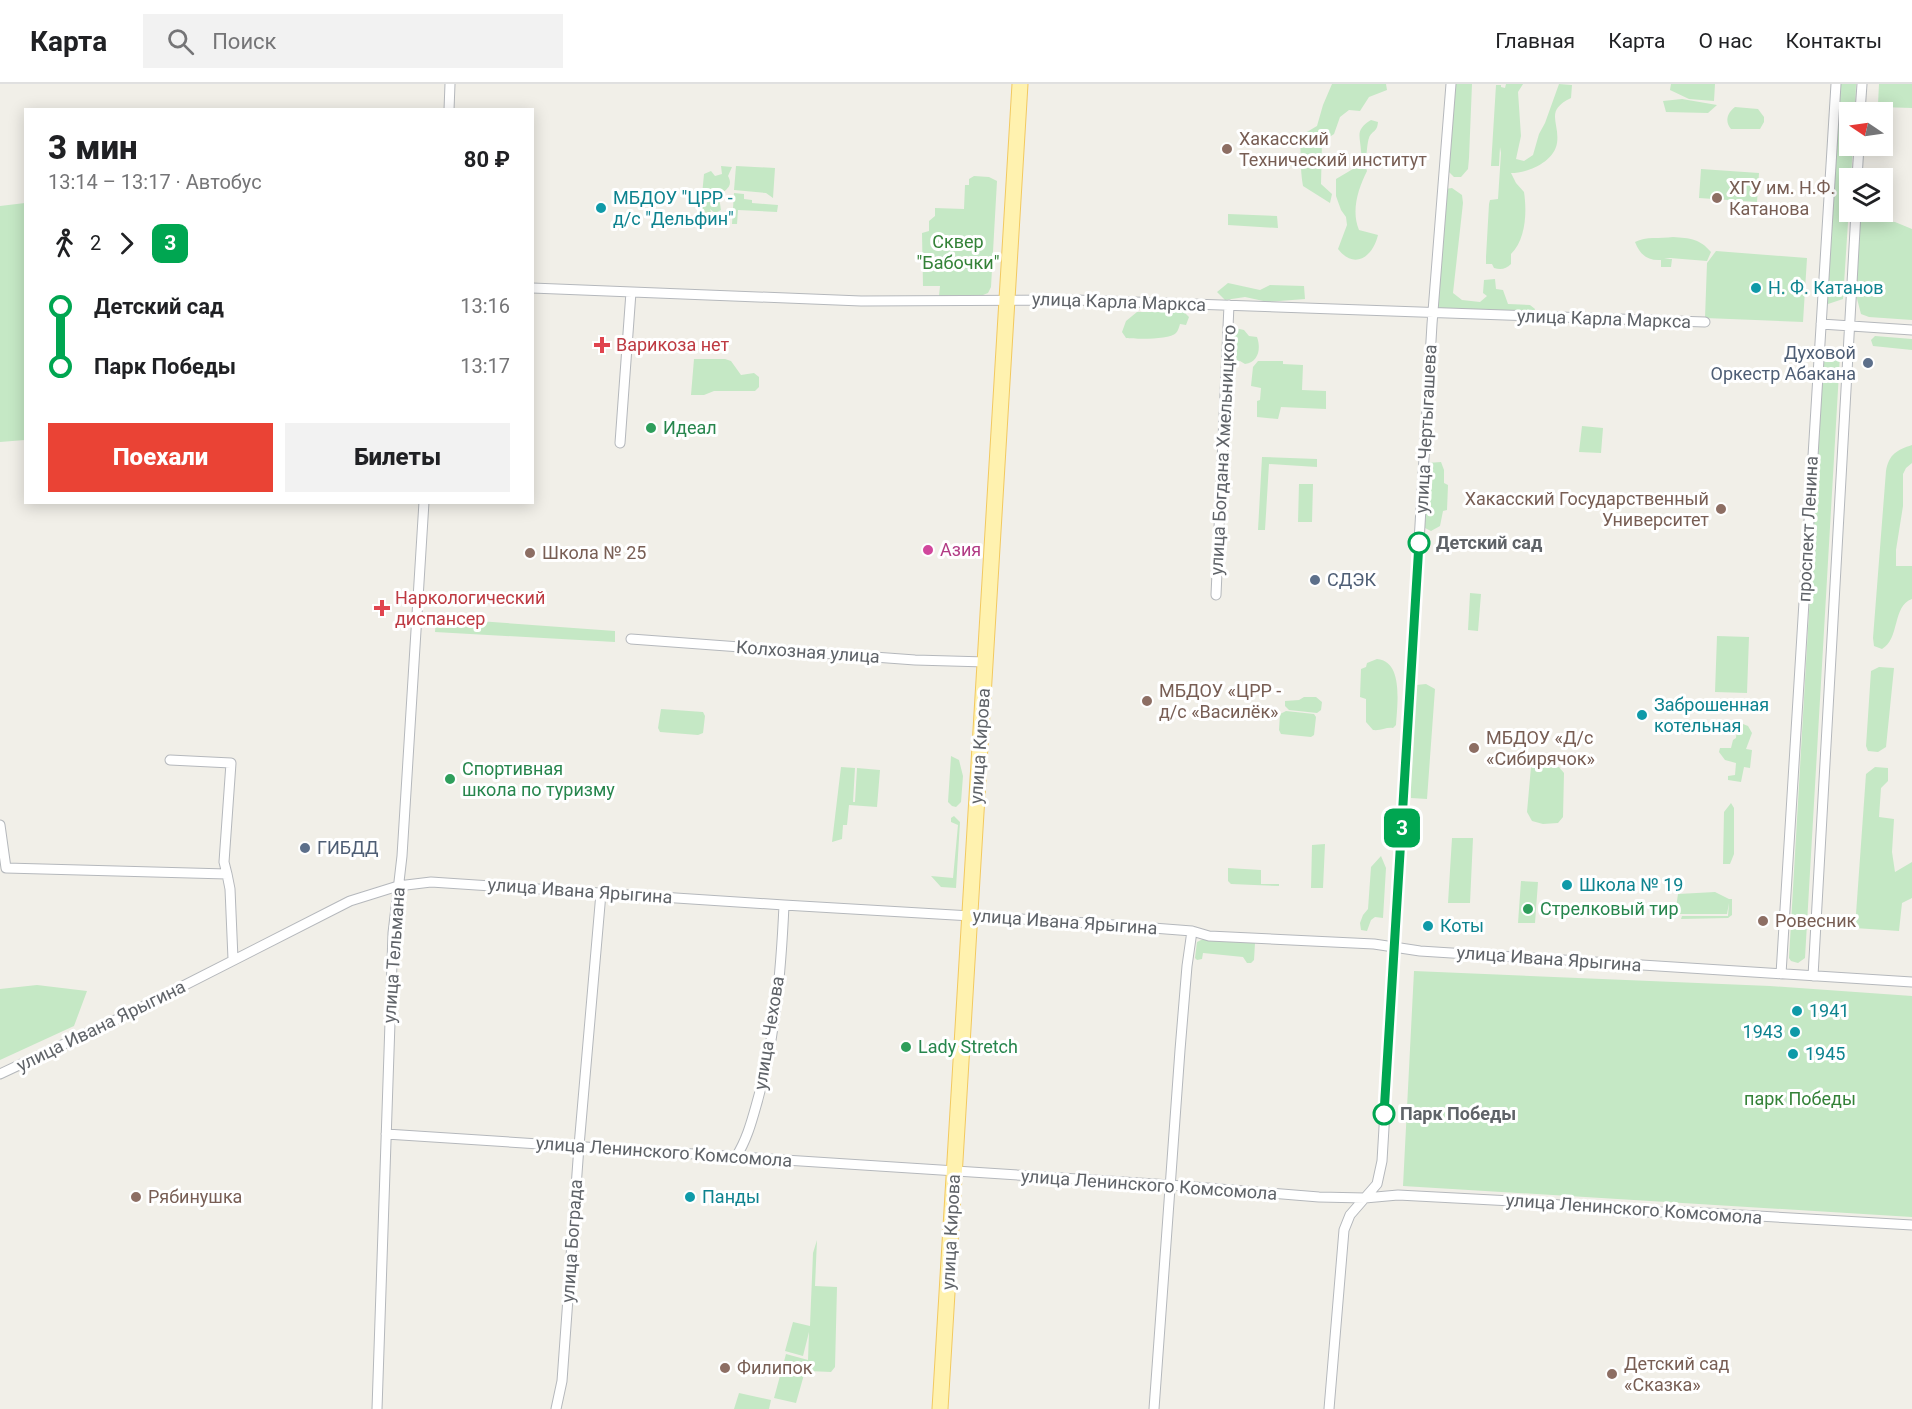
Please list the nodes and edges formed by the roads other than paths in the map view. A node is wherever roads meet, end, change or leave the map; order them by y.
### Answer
1 (450, 84) edge
2 (1020, 84) edge
3 (1451, 84) edge
4 (1836, 84) edge
5 (1862, 84) edge
6 (1861, 102) edge
7 (449, 108) edge
8 (1855, 222) edge
9 (534, 288) edge
10 (631, 292) junction
11 (1008, 300) junction
12 (1230, 305) junction
13 (1433, 314) junction
14 (1705, 322) dead end
15 (1821, 324) junction
16 (1850, 326) junction
17 (1912, 330) edge
18 (620, 443) dead end
19 (424, 504) edge
20 (1216, 595) dead end
21 (631, 639) dead end
22 (986, 662) junction
23 (170, 760) dead end
24 (0, 825) edge
25 (227, 874) junction
26 (398, 886) junction
27 (602, 893) junction
28 (784, 905) junction
29 (970, 916) junction
30 (1192, 930) junction
31 (1396, 947) junction
32 (233, 959) junction
33 (1781, 974) junction
34 (1813, 976) junction
35 (1912, 982) edge
36 (0, 1074) edge
37 (386, 1134) junction
38 (579, 1146) junction
39 (736, 1157) junction
40 (955, 1172) junction
41 (1170, 1185) junction
42 (1365, 1198) junction
43 (1912, 1225) edge
44 (377, 1409) edge
45 (556, 1409) edge
46 (940, 1409) edge
47 (1154, 1409) edge
48 (1329, 1409) edge

1 - 7 street
2 - 11 main road, улица Кирова
3 - 13 street, улица Чертыгашева
4 - 15 street, проспект Ленина
5 - 6 street
8 - 16 street, проспект Ленина
9 - 10 street, улица Карла Маркса
10 - 11 street, улица Карла Маркса
10 - 18 street
11 - 12 street, улица Карла Маркса
11 - 22 main road, улица Кирова
12 - 13 street, улица Карла Маркса
12 - 20 street, улица Богдана Хмельницкого
13 - 14 street, улица Карла Маркса
13 - 31 street, улица Чертыгашева
15 - 16 street
15 - 33 street, проспект Ленина
16 - 17 street
16 - 34 street, проспект Ленина
19 - 26 street, улица Тельмана
21 - 22 street, Колхозная улица
22 - 29 main road, улица Кирова
23 - 25 street
24 - 25 street
25 - 32 street
26 - 27 street, улица Ивана Ярыгина
26 - 32 street, улица Ивана Ярыгина
26 - 37 street, улица Тельмана
27 - 28 street, улица Ивана Ярыгина
27 - 38 street, улица Бограда
28 - 29 street, улица Ивана Ярыгина
28 - 39 street, улица Чехова
29 - 30 street, улица Ивана Ярыгина
29 - 40 main road, улица Кирова
30 - 31 street, улица Ивана Ярыгина
30 - 41 street
31 - 33 street, улица Ивана Ярыгина
31 - 42 street, улица Чертыгашева
32 - 36 street, улица Ивана Ярыгина
33 - 34 street, улица Ивана Ярыгина
34 - 35 street, улица Ивана Ярыгина
37 - 38 street, улица Ленинского Комсомола
37 - 44 street, улица Тельмана
38 - 39 street, улица Ленинского Комсомола
38 - 45 street, улица Бограда
39 - 40 street, улица Ленинского Комсомола
40 - 41 street, улица Ленинского Комсомола
40 - 46 main road, улица Кирова
41 - 42 street, улица Ленинского Комсомола
41 - 47 street
42 - 43 street, улица Ленинского Комсомола
42 - 48 street, улица Чертыгашева

